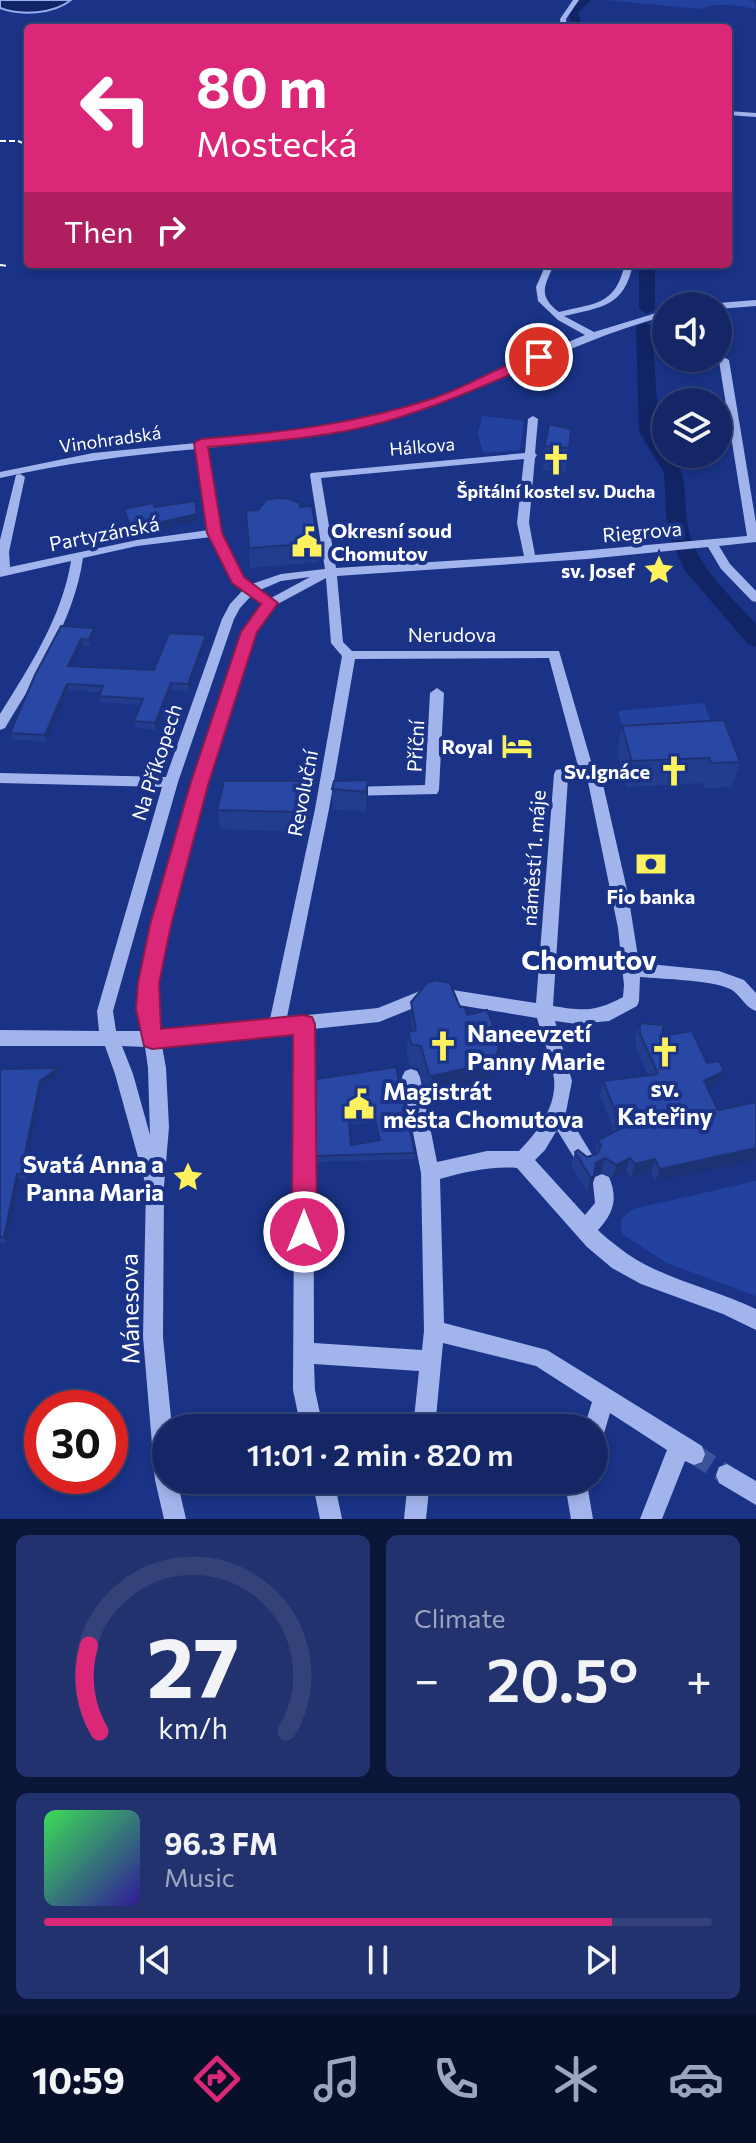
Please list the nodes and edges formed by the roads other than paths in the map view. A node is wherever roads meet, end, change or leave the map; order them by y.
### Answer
1 (576, 0) edge
2 (564, 24) edge
3 (732, 113) edge
4 (756, 115) edge
5 (548, 268) edge
6 (628, 268) edge
7 (756, 303) edge
8 (732, 305) edge
9 (558, 315) junction
10 (652, 318) edge
11 (591, 334) junction
12 (726, 372) edge
13 (533, 419) dead end
14 (201, 443) junction
15 (532, 455) junction
16 (0, 475) edge
17 (20, 477) dead end
18 (215, 533) junction
19 (754, 539) edge
20 (712, 543) junction
21 (78, 556) junction
22 (530, 559) junction
23 (2, 572) edge
24 (331, 572) junction
25 (248, 589) junction
26 (756, 598) edge
27 (270, 603) junction
28 (349, 655) junction
29 (437, 693) dead end
30 (0, 725) edge
31 (586, 770) junction
32 (0, 778) edge
33 (171, 782) junction
34 (325, 793) junction
35 (632, 969) junction
36 (756, 1004) edge
37 (544, 1013) junction
38 (304, 1024) junction
39 (277, 1025) junction
40 (0, 1038) edge
41 (110, 1038) junction
42 (152, 1039) junction
43 (411, 1077) dead end
44 (557, 1113) junction
45 (585, 1158) edge
46 (522, 1160) junction
47 (430, 1173) junction
48 (602, 1183) dead end
49 (155, 1186) junction
50 (585, 1228) junction
51 (756, 1320) edge
52 (434, 1331) junction
53 (304, 1353) junction
54 (431, 1361) junction
55 (604, 1397) junction
56 (160, 1414) edge
57 (309, 1414) edge
58 (425, 1414) edge
59 (599, 1414) edge
60 (727, 1475) tunnel mouth
61 (169, 1494) edge
62 (326, 1494) edge
63 (418, 1494) edge
64 (578, 1494) edge
65 (756, 1494) edge
66 (175, 1519) edge
67 (331, 1519) edge
68 (415, 1519) edge
69 (582, 1519) edge
70 (651, 1519) edge

1 - 2 street
3 - 4 street
5 - 9 street
6 - 9 street
7 - 8 street
9 - 11 street
10 - 11 street, Vinohradská
11 - 14 street, Vinohradská
12 - 19 street
13 - 15 street
14 - 16 street, Vinohradská
14 - 18 street
15 - 22 street
15 - 24 street, Hálkova
17 - 23 street
18 - 21 street, Partyzánská
18 - 25 street
19 - 20 street, Riegrova
20 - 22 street, Riegrova
20 - 26 street
21 - 23 street, Partyzánská
21 - 30 street
22 - 24 street
24 - 25 street
24 - 27 street
24 - 28 street
25 - 27 street
25 - 33 street, Na Příkopech
27 - 42 street
28 - 31 street, Nerudova
28 - 34 street, Revoluční
29 - 34 street, Příční
31 - 35 street
31 - 37 street, náměstí 1. máje
32 - 33 street
33 - 41 street, Na Příkopech
34 - 39 street, Revoluční
35 - 36 street
35 - 37 street
37 - 38 street
37 - 44 street, náměstí 1. máje
38 - 39 street
38 - 53 street
39 - 42 street
40 - 41 street
41 - 42 street
41 - 49 street, Mánesova
42 - 49 street, Mánesova
43 - 47 street
44 - 45 street
44 - 46 street, náměstí 1. máje
46 - 47 street
46 - 50 street
47 - 52 street
48 - 50 street
49 - 56 street, Mánesova
50 - 51 street
52 - 54 street
52 - 55 street
53 - 54 street
53 - 57 street
54 - 58 street
55 - 59 street
55 - 70 street
60 - 65 street
61 - 66 street, Mánesova
62 - 67 street
63 - 68 street
64 - 69 street

